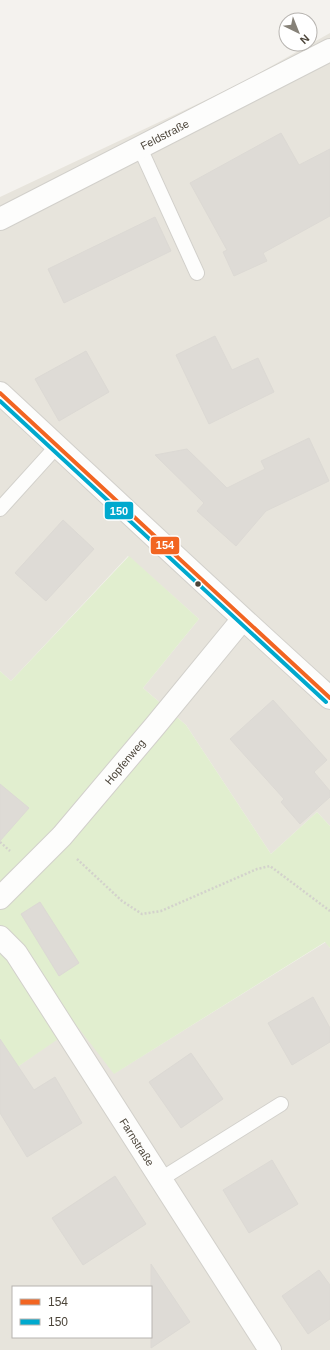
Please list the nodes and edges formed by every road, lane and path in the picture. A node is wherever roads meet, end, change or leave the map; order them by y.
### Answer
1 (330, 50) edge
2 (140, 148) junction
3 (0, 219) edge
4 (197, 273) dead end
5 (0, 394) edge
6 (57, 446) junction
7 (0, 509) edge
8 (242, 620) junction
9 (330, 698) edge
10 (57, 841) junction
11 (0, 898) edge
12 (330, 911) edge
13 (0, 937) edge
14 (281, 1104) dead end
15 (161, 1179) junction
16 (270, 1350) edge

1 - 2 street, Feldstraße
2 - 3 street, Feldstraße
2 - 4 lane
5 - 6 street
6 - 7 lane
6 - 8 street
8 - 9 street
8 - 10 street, Hopfenweg
10 - 11 street, Hopfenweg
10 - 12 path
13 - 15 street, Farnstraße
14 - 15 lane
15 - 16 street, Farnstraße

